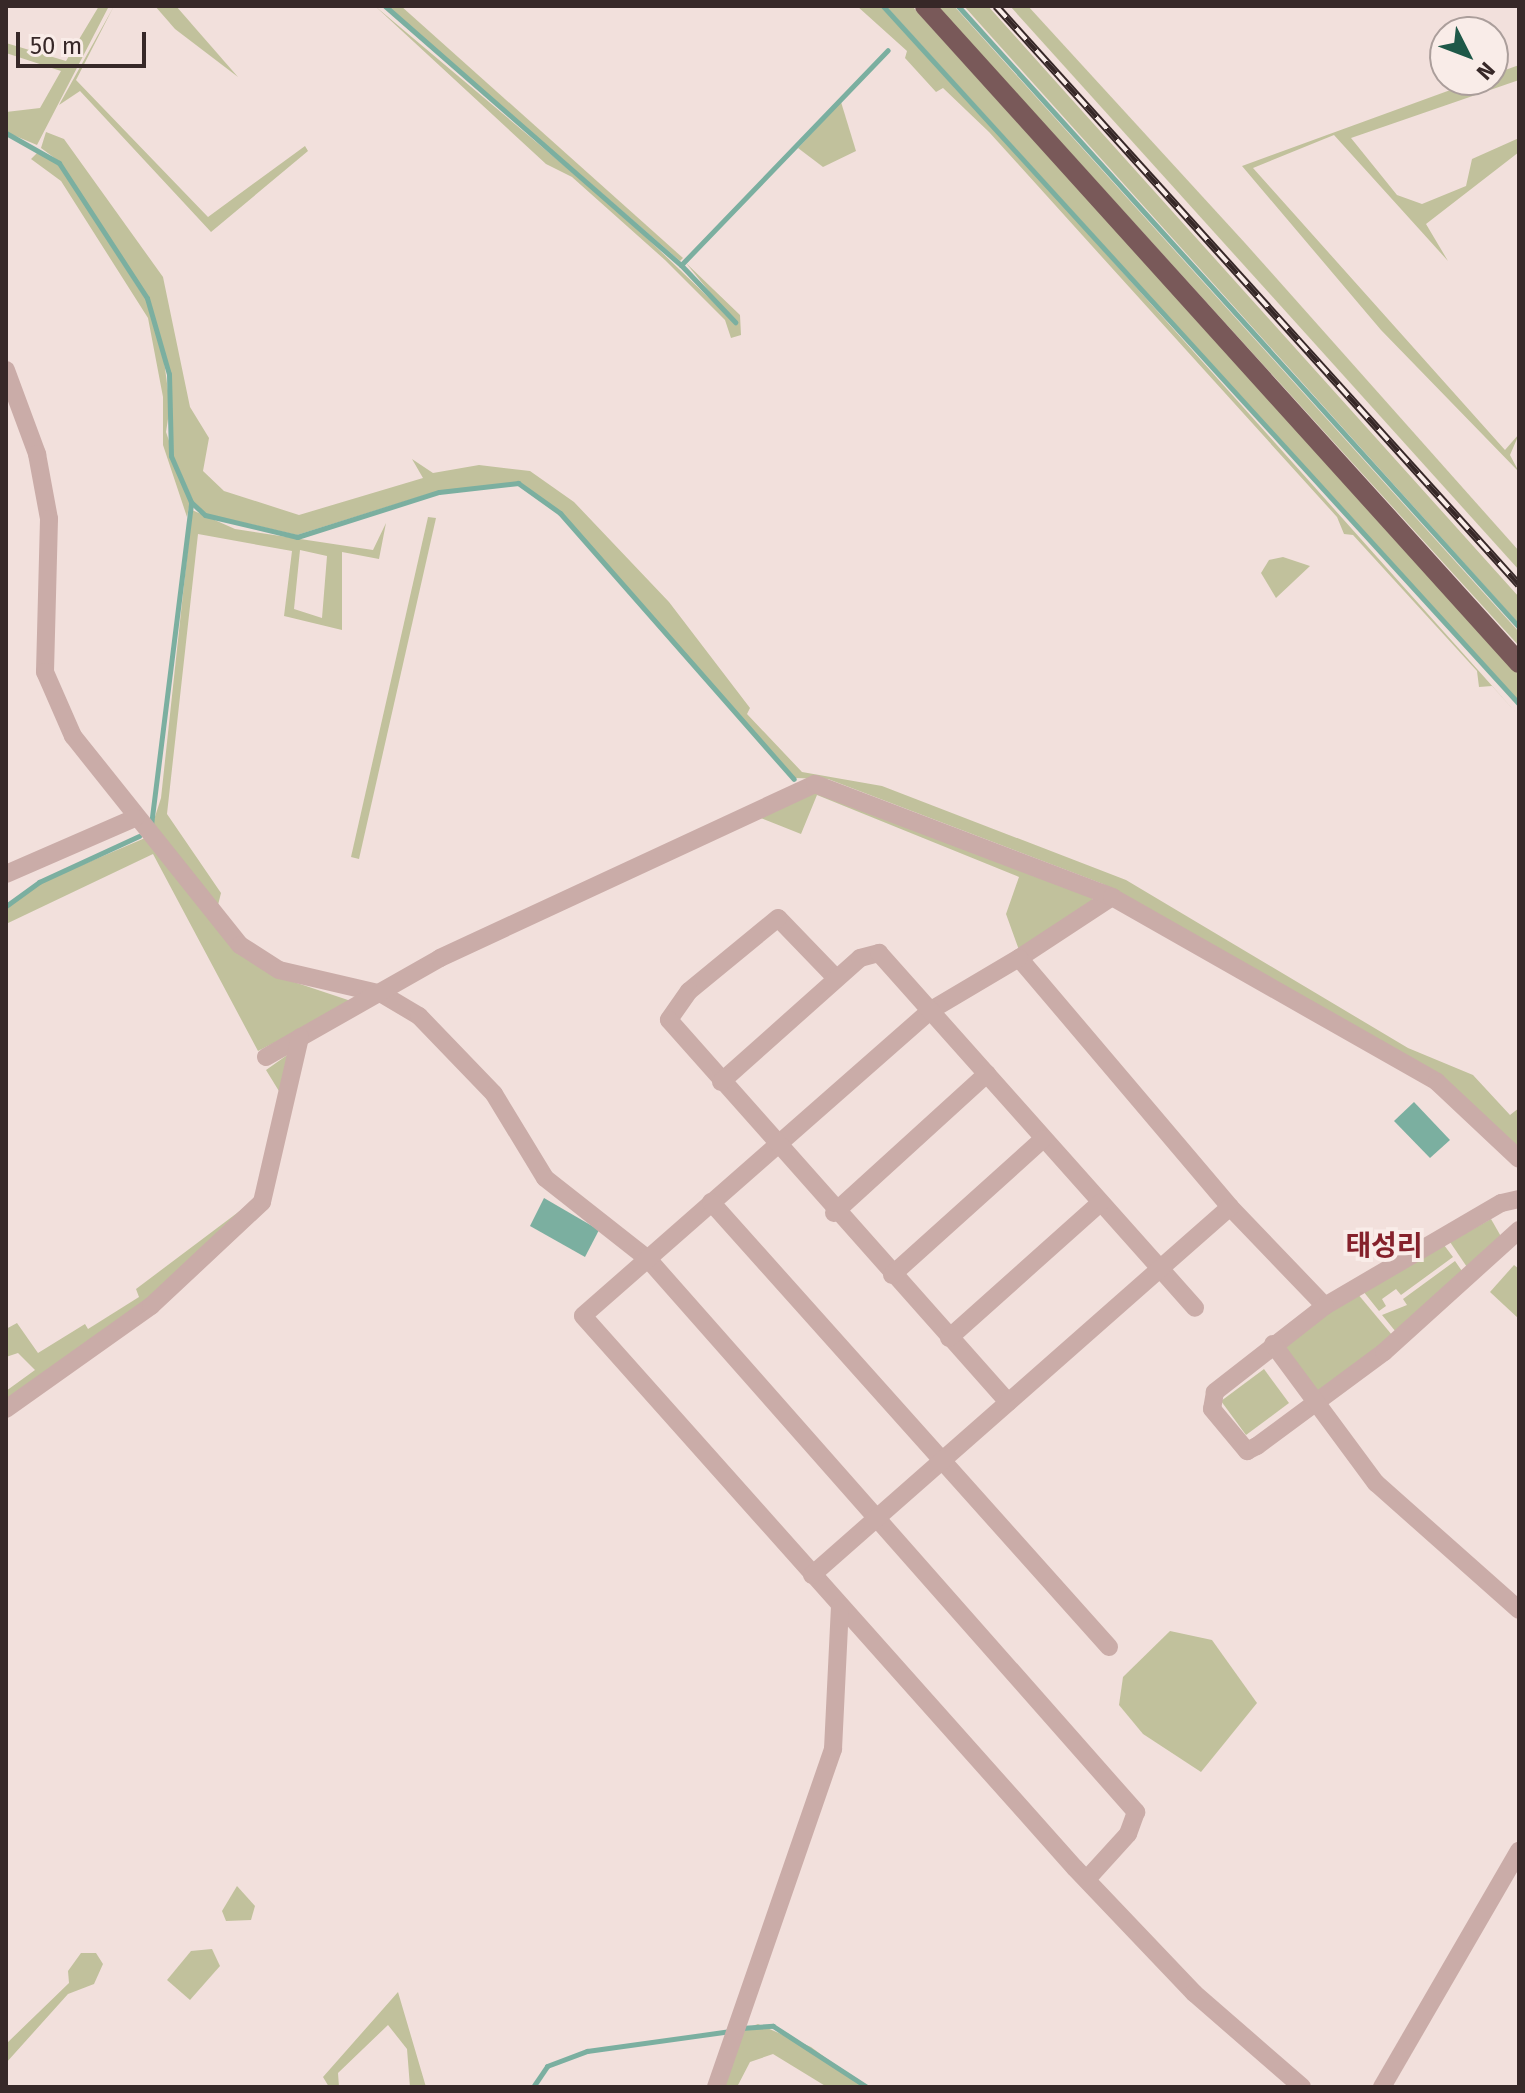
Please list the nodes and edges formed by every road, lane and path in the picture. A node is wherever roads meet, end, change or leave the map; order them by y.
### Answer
1 (925, 6) edge
2 (6, 370) edge
3 (1519, 663) edge
4 (135, 818) junction
5 (6, 874) edge
6 (1112, 897) junction
7 (1019, 958) junction
8 (836, 978) junction
9 (382, 994) junction
10 (931, 1010) junction
11 (300, 1037) junction
12 (266, 1057) dead end
13 (987, 1074) junction
14 (721, 1082) junction
15 (1043, 1139) junction
16 (776, 1145) junction
17 (1519, 1159) edge
18 (1519, 1199) edge
19 (711, 1202) junction
20 (1100, 1203) junction
21 (1230, 1207) junction
22 (834, 1213) junction
23 (1519, 1230) edge
24 (648, 1259) junction
25 (1160, 1269) junction
26 (892, 1275) junction
27 (1325, 1306) junction
28 (1195, 1308) dead end
29 (949, 1338) junction
30 (1273, 1344) junction
31 (1008, 1402) junction
32 (1316, 1404) junction
33 (6, 1409) edge
34 (943, 1460) junction
35 (877, 1518) junction
36 (812, 1575) junction
37 (840, 1607) junction
38 (1519, 1610) edge
39 (1109, 1647) dead end
40 (1519, 1851) edge
41 (1087, 1879) junction
42 (716, 2087) edge
43 (1302, 2087) edge
44 (1382, 2087) edge

1 - 3 main road
2 - 4 street
4 - 5 street
4 - 9 street
6 - 7 street
6 - 9 street
6 - 17 street
7 - 10 street
7 - 21 street
8 - 10 street
8 - 14 street
8 - 14 street
9 - 11 street
9 - 24 street
10 - 13 street
10 - 16 street
11 - 12 street
11 - 33 street
13 - 15 street
13 - 22 street
14 - 16 street
15 - 20 street
15 - 26 street
16 - 19 street
16 - 22 street
18 - 27 street
19 - 24 street
19 - 34 street
20 - 25 street
20 - 29 street
21 - 25 street
21 - 27 street
22 - 26 street
23 - 32 street
24 - 35 street
24 - 36 street
25 - 28 street
25 - 31 street
26 - 29 street
27 - 30 street
29 - 31 street
30 - 32 street
30 - 32 street
31 - 34 street
32 - 38 street
34 - 35 street
34 - 39 street
35 - 36 street
35 - 41 street
36 - 37 street
37 - 41 street
37 - 42 street
40 - 44 street
41 - 43 street

